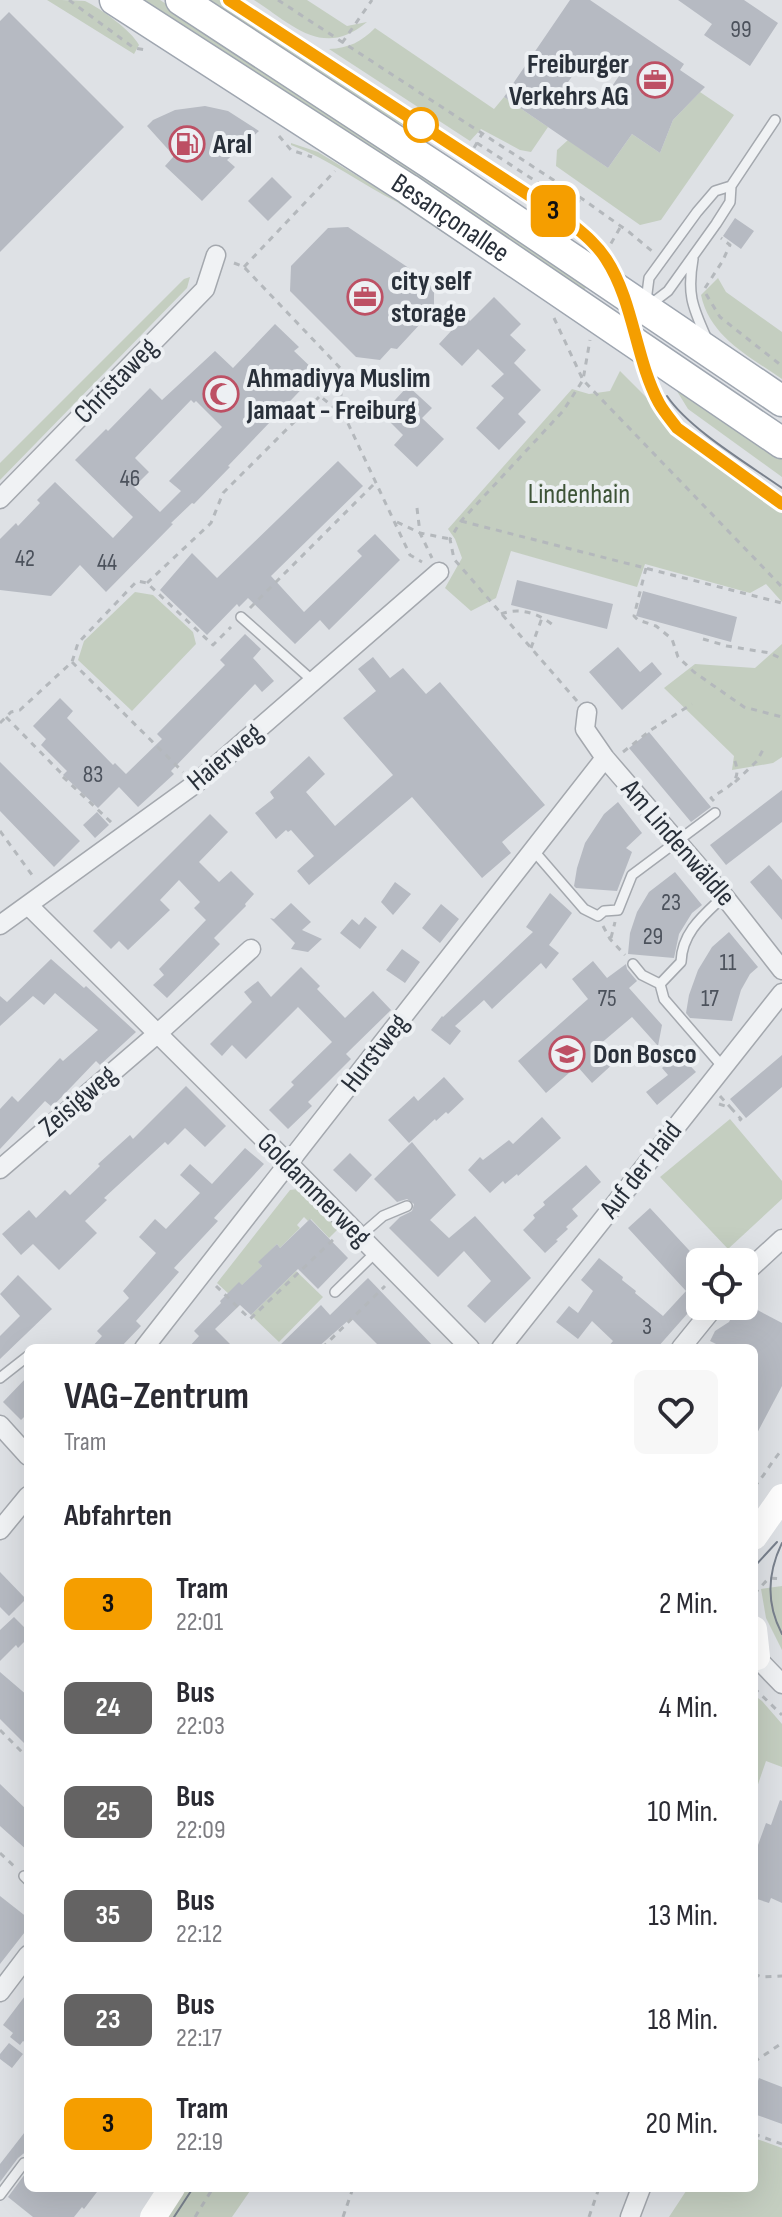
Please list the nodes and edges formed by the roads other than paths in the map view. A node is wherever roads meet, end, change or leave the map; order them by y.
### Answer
1 (115, 0) edge
2 (181, 0) edge
3 (775, 120) dead end
4 (731, 186) junction
5 (216, 255) road end
6 (693, 256) junction
7 (645, 309) junction
8 (629, 338) junction
9 (713, 355) junction
10 (782, 401) edge
11 (782, 443) edge
12 (0, 499) edge
13 (439, 572) road end
14 (241, 617) road end
15 (313, 681) junction
16 (587, 712) road end
17 (607, 761) junction
18 (715, 813) road end
19 (677, 842) junction
20 (533, 850) junction
21 (724, 896) junction
22 (28, 905) junction
23 (0, 925) edge
24 (251, 949) dead end
25 (633, 964) road end
26 (782, 970) edge
27 (660, 984) junction
28 (782, 993) edge
29 (157, 1034) junction
30 (722, 1066) junction
31 (289, 1164) junction
32 (0, 1169) edge
33 (407, 1206) dead end
34 (354, 1230) junction
35 (782, 1239) edge
36 (376, 1252) junction
37 (758, 1261) edge
38 (335, 1292) dead end
39 (704, 1320) edge
40 (147, 1344) edge
41 (466, 1344) edge
42 (504, 1344) edge
43 (684, 1344) edge
44 (24, 1359) edge
45 (0, 1378) edge
46 (0, 1425) edge
47 (24, 1452) edge
48 (782, 1483) edge
49 (782, 1497) edge
50 (24, 1501) edge
51 (758, 1503) edge
52 (0, 1530) edge
53 (758, 1531) edge
54 (758, 1659) edge
55 (782, 1684) edge
56 (24, 1960) edge
57 (1, 1987) edge
58 (24, 2163) dead end
59 (169, 2192) edge
60 (639, 2192) edge
61 (0, 2195) edge
62 (153, 2217) edge
63 (630, 2217) edge

1 - 8 main road, Besançonallee
2 - 7 main road, Besançonallee
3 - 4 lane
4 - 6 lane
4 - 7 lane
5 - 12 street, Christaweg
6 - 7 lane
6 - 9 lane
7 - 8 lane
7 - 9 main road, Besançonallee
8 - 11 main road, Besançonallee
9 - 10 main road, Besançonallee
13 - 15 street, Haierweg
14 - 15 lane
15 - 22 street, Haierweg
16 - 17 street, Am Lindenwäldle
17 - 19 street, Am Lindenwäldle
17 - 20 street, Hurstweg
18 - 19 lane
19 - 20 lane
19 - 21 street, Am Lindenwäldle
20 - 31 street, Hurstweg
21 - 26 street, Am Lindenwäldle
21 - 27 lane
22 - 23 street, Haierweg
22 - 29 street, Goldammerweg
24 - 29 street
25 - 27 lane
27 - 30 lane
28 - 30 street, Auf der Haid
29 - 31 street, Goldammerweg
29 - 32 street, Zeisigweg
30 - 42 street, Auf der Haid
31 - 34 street, Goldammerweg
31 - 40 street, Hurstweg
33 - 34 lane
34 - 36 street, Goldammerweg
35 - 37 street
36 - 38 lane
36 - 41 street, Goldammerweg
39 - 43 street
44 - 45 lane
46 - 47 street
48 - 51 street
49 - 53 street
50 - 52 street
54 - 55 street
56 - 57 street
58 - 61 lane
59 - 62 street
60 - 63 street

